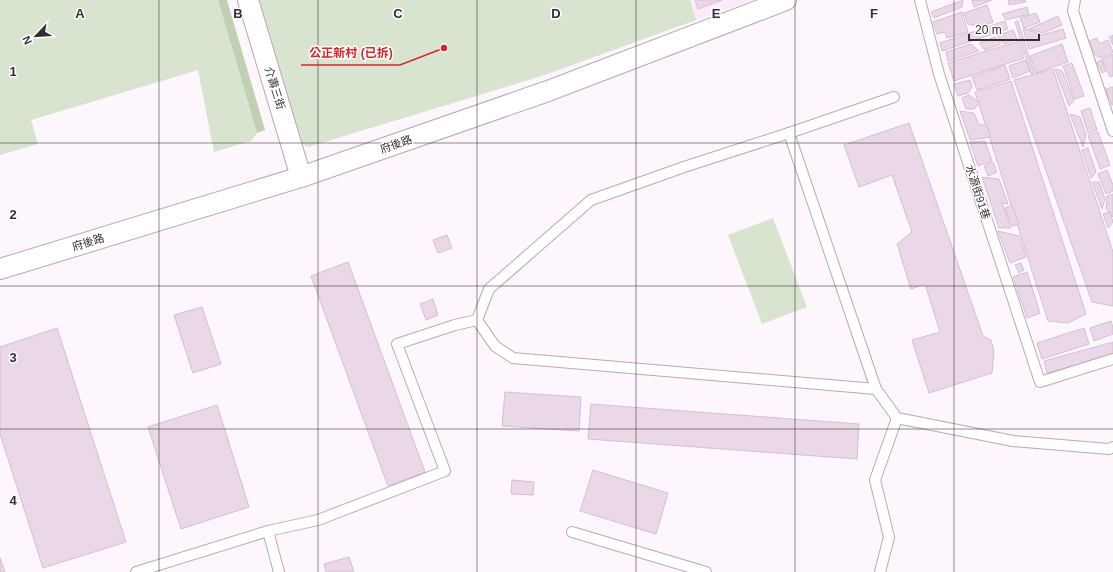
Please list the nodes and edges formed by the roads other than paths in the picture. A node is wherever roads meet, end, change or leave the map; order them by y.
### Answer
1 (248, 0) edge
2 (786, 0) edge
3 (920, 0) edge
4 (1075, 0) edge
5 (894, 97) dead end
6 (1113, 132) edge
7 (789, 133) junction
8 (301, 177) junction
9 (0, 269) edge
10 (477, 320) junction
11 (1113, 359) edge
12 (876, 389) junction
13 (897, 418) junction
14 (1112, 451) edge
15 (268, 531) junction
16 (572, 532) dead end
17 (136, 572) edge
18 (279, 572) edge
19 (706, 572) edge
20 (880, 572) edge

1 - 8 street, 介壽三街
2 - 8 street, 府後路
3 - 11 lane, 水源街91巷
4 - 6 lane
5 - 7 lane
7 - 10 lane
7 - 12 lane
8 - 9 street, 府後路
10 - 12 lane
10 - 15 lane
12 - 13 lane
13 - 14 lane
13 - 20 lane
15 - 17 lane
15 - 18 lane
16 - 19 lane

